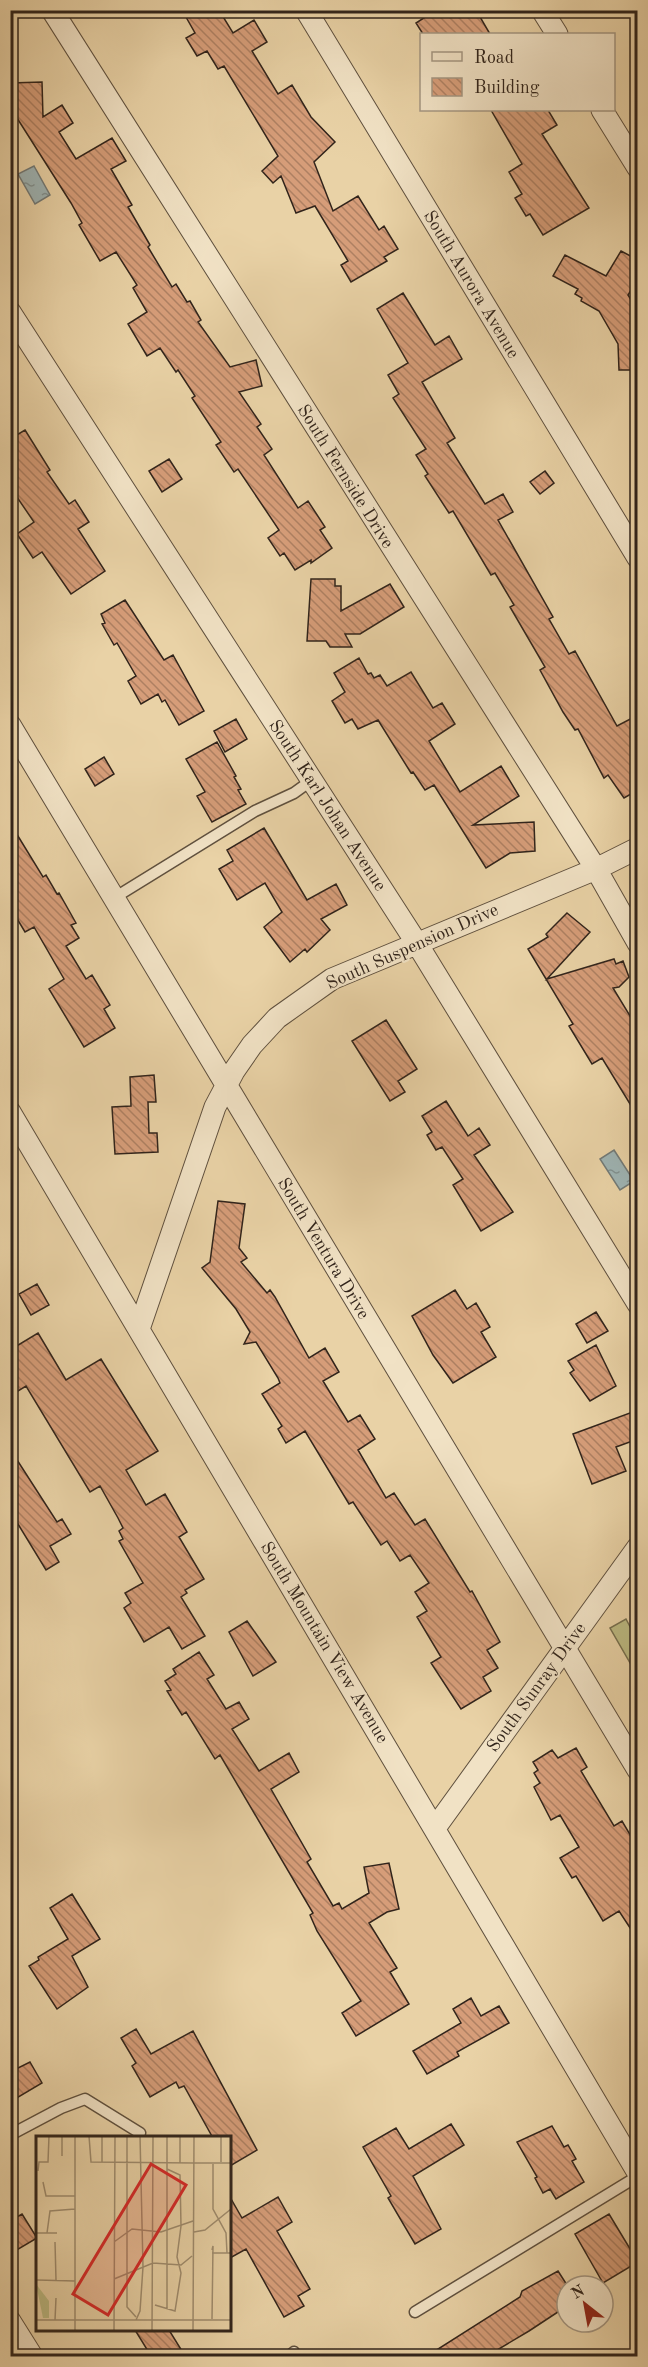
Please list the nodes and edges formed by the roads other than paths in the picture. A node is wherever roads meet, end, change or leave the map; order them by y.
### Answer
1 (52, 10) edge
2 (306, 10) edge
3 (543, 10) edge
4 (556, 33) edge
5 (603, 111) edge
6 (638, 168) edge
7 (10, 312) edge
8 (638, 558) edge
9 (10, 725) edge
10 (312, 780) junction
11 (638, 848) edge
12 (596, 869) junction
13 (114, 898) junction
14 (416, 942) junction
15 (638, 943) edge
16 (226, 1084) junction
17 (10, 1112) edge
18 (638, 1304) edge
19 (139, 1329) junction
20 (638, 1547) edge
21 (564, 1648) junction
22 (638, 1770) edge
23 (435, 1828) junction
24 (140, 2133) dead end
25 (10, 2135) edge
26 (638, 2174) edge
27 (415, 2312) dead end
28 (10, 2321) edge
29 (32, 2356) edge

1 - 12 street, South Fernside Drive
2 - 8 street, South Aurora Avenue
3 - 4 street
5 - 6 street
7 - 10 street, South Karl Johan Avenue
9 - 13 street, South Ventura Drive
10 - 13 lane
10 - 14 street, South Karl Johan Avenue
11 - 12 street, South Suspension Drive
12 - 14 street, South Suspension Drive
12 - 15 street, South Fernside Drive
13 - 16 street, South Ventura Drive
14 - 16 street, South Suspension Drive
14 - 18 street, South Karl Johan Avenue
16 - 19 street, South Suspension Drive
16 - 21 street, South Ventura Drive
17 - 19 street, South Mountain View Avenue
19 - 23 street, South Mountain View Avenue
20 - 21 street, South Sunray Drive
21 - 22 street, South Ventura Drive
21 - 23 street, South Sunray Drive
23 - 26 street, South Mountain View Avenue
24 - 25 lane
26 - 27 lane
28 - 29 street

